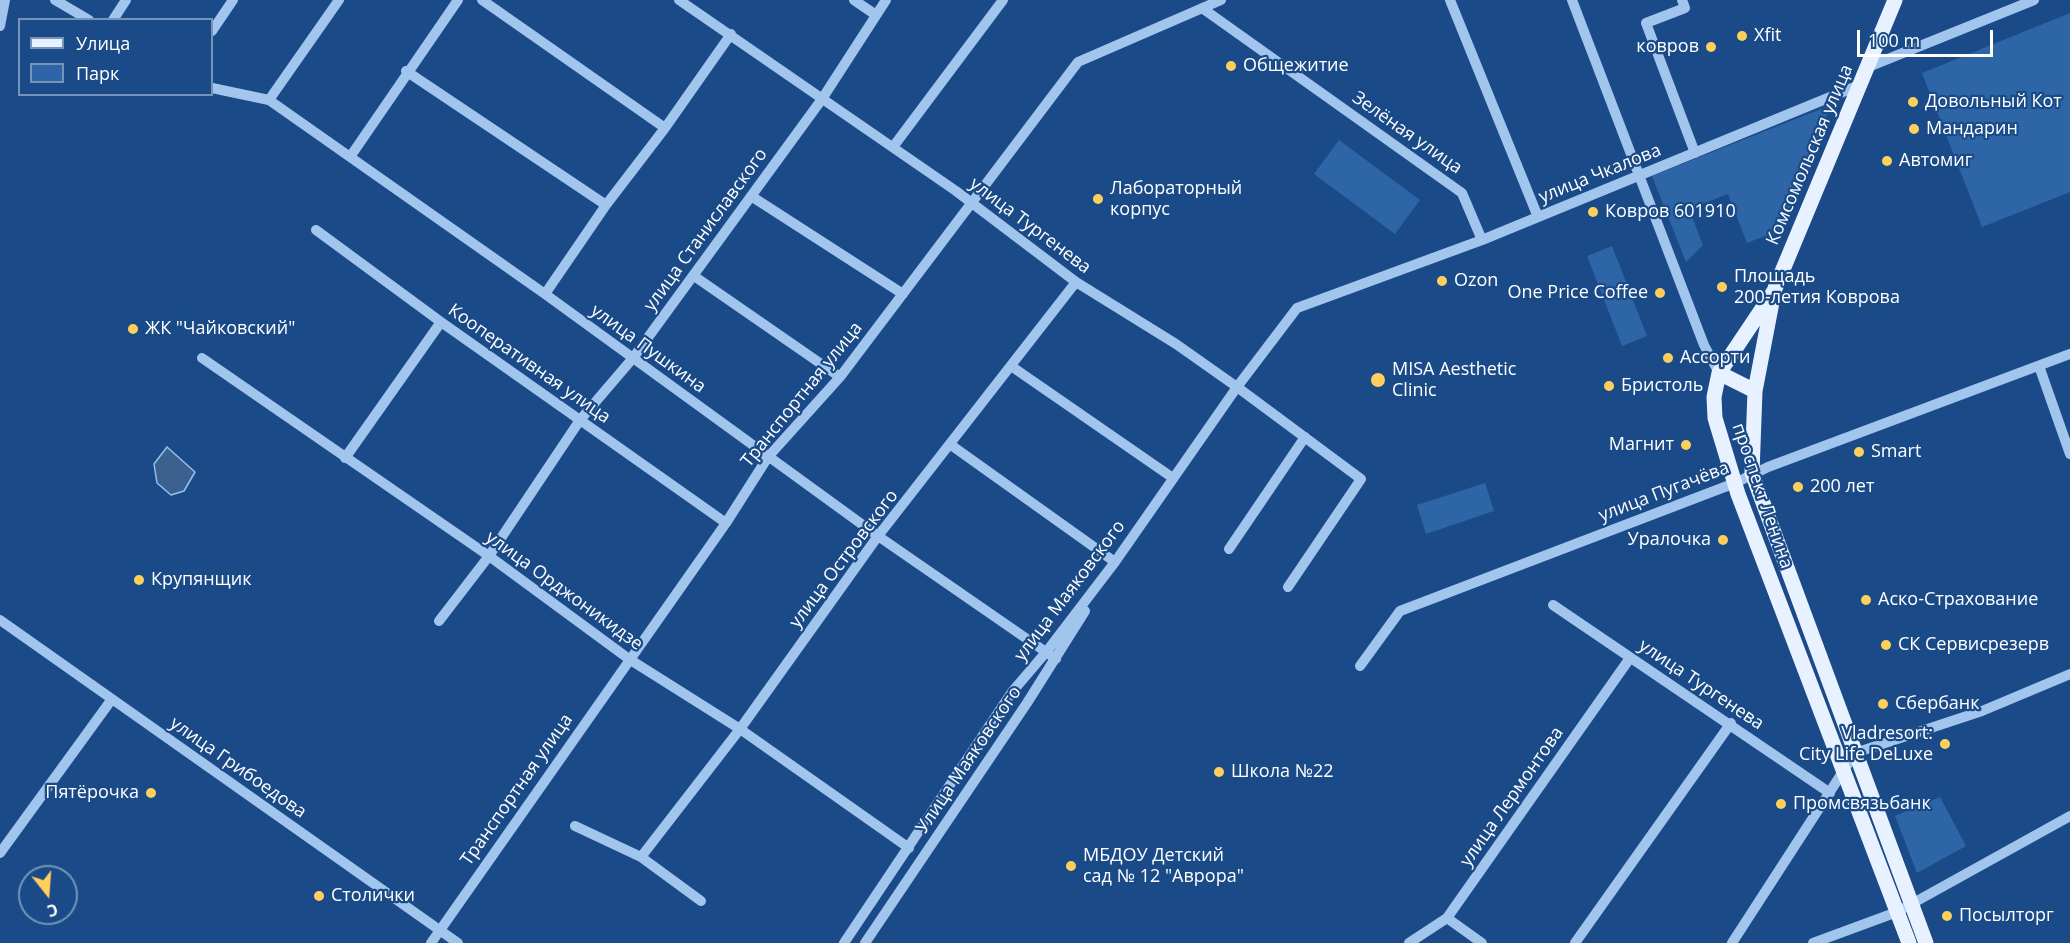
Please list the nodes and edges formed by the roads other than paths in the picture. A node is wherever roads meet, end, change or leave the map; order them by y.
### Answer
1 (55, 0) edge
2 (126, 0) edge
3 (233, 0) edge
4 (339, 0) edge
5 (458, 0) edge
6 (482, 0) edge
7 (680, 0) edge
8 (854, 0) edge
9 (886, 0) edge
10 (1003, 0) edge
11 (1187, 0) edge
12 (1221, 0) edge
13 (1450, 0) edge
14 (1572, 0) edge
15 (1682, 0) edge
16 (1894, 0) edge
17 (2034, 0) edge
18 (7, 1) edge
19 (1197, 10) junction
20 (876, 15) junction
21 (86, 18) edge
22 (114, 18) edge
23 (0, 26) edge
24 (213, 30) edge
25 (732, 34) junction
26 (1868, 67) junction
27 (406, 72) junction
28 (1862, 84) junction
29 (213, 88) edge
30 (822, 99) junction
31 (269, 100) junction
32 (665, 128) junction
33 (893, 147) junction
34 (1695, 153) junction
35 (350, 157) junction
36 (1640, 176) junction
37 (751, 196) junction
38 (972, 203) junction
39 (606, 205) junction
40 (1538, 218) junction
41 (316, 230) dead end
42 (1482, 240) junction
43 (694, 276) junction
44 (1076, 282) junction
45 (1349, 290) joint
46 (1774, 291) junction
47 (545, 294) junction
48 (903, 294) junction
49 (441, 322) junction
50 (2070, 354) edge
51 (202, 358) dead end
52 (633, 358) junction
53 (1011, 366) junction
54 (2039, 366) junction
55 (1719, 373) junction
56 (840, 377) junction
57 (1237, 387) junction
58 (1755, 391) junction
59 (580, 420) junction
60 (1305, 437) junction
61 (951, 445) junction
62 (2070, 454) edge
63 (768, 457) junction
64 (345, 458) junction
65 (1752, 473) junction
66 (1173, 478) junction
67 (1735, 483) junction
68 (726, 523) junction
69 (878, 536) junction
70 (1229, 549) dead end
71 (489, 556) junction
72 (1115, 562) junction
73 (1288, 587) dead end
74 (1553, 605) dead end
75 (0, 620) edge
76 (439, 621) dead end
77 (1047, 651) junction
78 (1630, 658) junction
79 (628, 659) junction
80 (1056, 659) junction
81 (1360, 666) dead end
82 (2070, 674) edge
83 (112, 699) junction
84 (1731, 723) junction
85 (740, 729) junction
86 (1856, 753) junction
87 (1843, 770) junction
88 (1830, 793) junction
89 (2070, 816) edge
90 (575, 826) dead end
91 (909, 848) junction
92 (0, 853) edge
93 (641, 857) junction
94 (700, 901) dead end
95 (1912, 903) junction
96 (1898, 912) junction
97 (1447, 918) junction
98 (440, 930) junction
99 (431, 943) edge
100 (458, 943) edge
101 (844, 943) edge
102 (866, 943) edge
103 (1409, 943) edge
104 (1482, 943) edge
105 (1575, 943) edge
106 (1732, 943) edge
107 (1813, 943) edge
108 (1909, 943) edge
109 (1926, 943) edge

1 - 21 street
2 - 22 street
3 - 24 street
4 - 31 street
5 - 27 street
6 - 32 street
7 - 25 street, улица Тургенева
8 - 20 street
9 - 20 street, улица Станиславского
10 - 33 street
11 - 19 street
12 - 19 street, Транспортная улица
13 - 40 street
14 - 36 street
15 - 34 street
16 - 26 main road, Комсомольская улица
17 - 26 street
18 - 23 street
19 - 38 street, Транспортная улица
19 - 42 street, Зелёная улица
20 - 30 street, улица Станиславского
25 - 30 street, улица Тургенева
25 - 32 street
26 - 28 main road, Комсомольская улица
27 - 35 street
27 - 39 street
28 - 34 street, улица Чкалова
28 - 46 main road, Комсомольская улица
29 - 31 street, улица Пушкина
30 - 33 street, улица Тургенева
30 - 37 street, улица Станиславского
31 - 35 street, улица Пушкина
32 - 39 street
33 - 38 street, улица Тургенева
34 - 36 street, улица Чкалова
35 - 47 street, улица Пушкина
36 - 40 street, улица Чкалова
36 - 55 street
37 - 43 street, улица Станиславского
37 - 48 street
38 - 44 street, улица Тургенева
38 - 48 street, Транспортная улица
39 - 47 street
40 - 42 street, улица Чкалова
41 - 49 street, Кооперативная улица
42 - 45 street, улица Чкалова
43 - 52 street, улица Станиславского
43 - 56 street
44 - 53 street, улица Островского
44 - 57 street, улица Тургенева
45 - 57 street, улица Маяковского
46 - 55 main road, Комсомольская улица
46 - 58 main road, Комсомольская улица
47 - 52 street, улица Пушкина
48 - 56 street, Транспортная улица
49 - 59 street, Кооперативная улица
49 - 64 street
50 - 54 street, улица Пугачёва
51 - 64 street, улица Орджоникидзе
52 - 59 street, улица Станиславского
52 - 63 street, улица Пушкина
53 - 61 street, улица Островского
53 - 66 street
54 - 62 street
54 - 65 street, улица Пугачёва
55 - 58 main road
55 - 67 main road, проспект Ленина
56 - 63 street, Транспортная улица
57 - 60 street, улица Тургенева
57 - 66 street, улица Маяковского
58 - 65 main road, проспект Ленина
59 - 68 street, Кооперативная улица
59 - 71 street, улица Станиславского
60 - 70 street
60 - 73 street, улица Тургенева
61 - 69 street, улица Островского
61 - 72 street
63 - 68 street, Транспортная улица
63 - 69 street, улица Пушкина
64 - 71 street, улица Орджоникидзе
65 - 67 street, улица Пугачёва
65 - 86 main road, проспект Ленина
66 - 72 street, улица Маяковского
67 - 81 street, улица Пугачёва
67 - 87 main road, проспект Ленина
68 - 79 street, Транспортная улица
69 - 77 street, улица Пушкина
69 - 85 street, улица Островского
71 - 76 street, улица Станиславского
71 - 79 street, улица Орджоникидзе
72 - 77 street, улица Маяковского
72 - 80 street, Улица Маяковского
74 - 78 street, улица Тургенева
75 - 83 street, улица Грибоедова
77 - 80 street, улица Пушкина
77 - 91 street, улица Маяковского
78 - 84 street, улица Тургенева
78 - 97 street, улица Лермонтова
79 - 85 street, улица Орджоникидзе
79 - 98 street, Транспортная улица
80 - 102 street, Улица Маяковского
82 - 86 street
83 - 92 street
83 - 98 street, улица Грибоедова
84 - 88 street, улица Тургенева
84 - 105 street
85 - 91 street, улица Орджоникидзе
85 - 93 street, улица Островского
86 - 87 street
86 - 95 main road, проспект Ленина
87 - 88 street
87 - 96 main road, проспект Ленина
88 - 106 street
89 - 95 street
90 - 93 street
91 - 101 street, улица Маяковского
93 - 94 street
95 - 96 street
95 - 109 main road, проспект Ленина
96 - 107 street
96 - 108 main road, проспект Ленина
97 - 103 street, улица Лермонтова
97 - 104 street
98 - 99 street, Транспортная улица
98 - 100 street, улица Грибоедова

